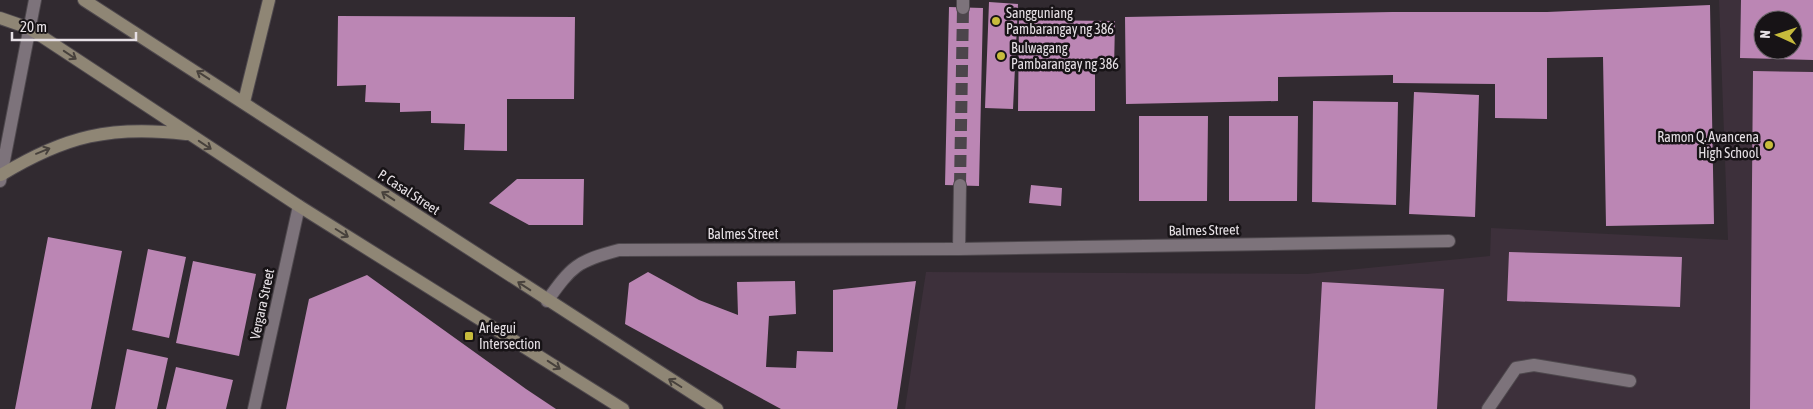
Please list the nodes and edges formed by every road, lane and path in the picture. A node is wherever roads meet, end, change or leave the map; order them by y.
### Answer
1 (35, 0) edge
2 (84, 0) edge
3 (269, 0) edge
4 (0, 18) edge
5 (29, 28) junction
6 (244, 102) junction
7 (190, 134) junction
8 (1, 178) edge
9 (960, 185) tunnel mouth
10 (299, 206) junction
11 (1450, 241) dead end
12 (959, 249) junction
13 (547, 301) junction
14 (1630, 381) dead end
15 (254, 409) edge
16 (623, 409) edge
17 (716, 409) edge
18 (1488, 409) edge

1 - 5 street
6 -> 2 main road, P. Casal Street
3 - 6 main road
4 - 5 main road
5 -> 7 main road
5 - 8 street
13 -> 6 main road, P. Casal Street
8 -> 7 main road
7 -> 10 main road
9 - 12 street
10 - 15 street, Vergara Street
10 -> 16 main road
11 - 12 street, Balmes Street
12 - 13 street, Balmes Street
17 -> 13 main road, P. Casal Street
14 - 18 street

